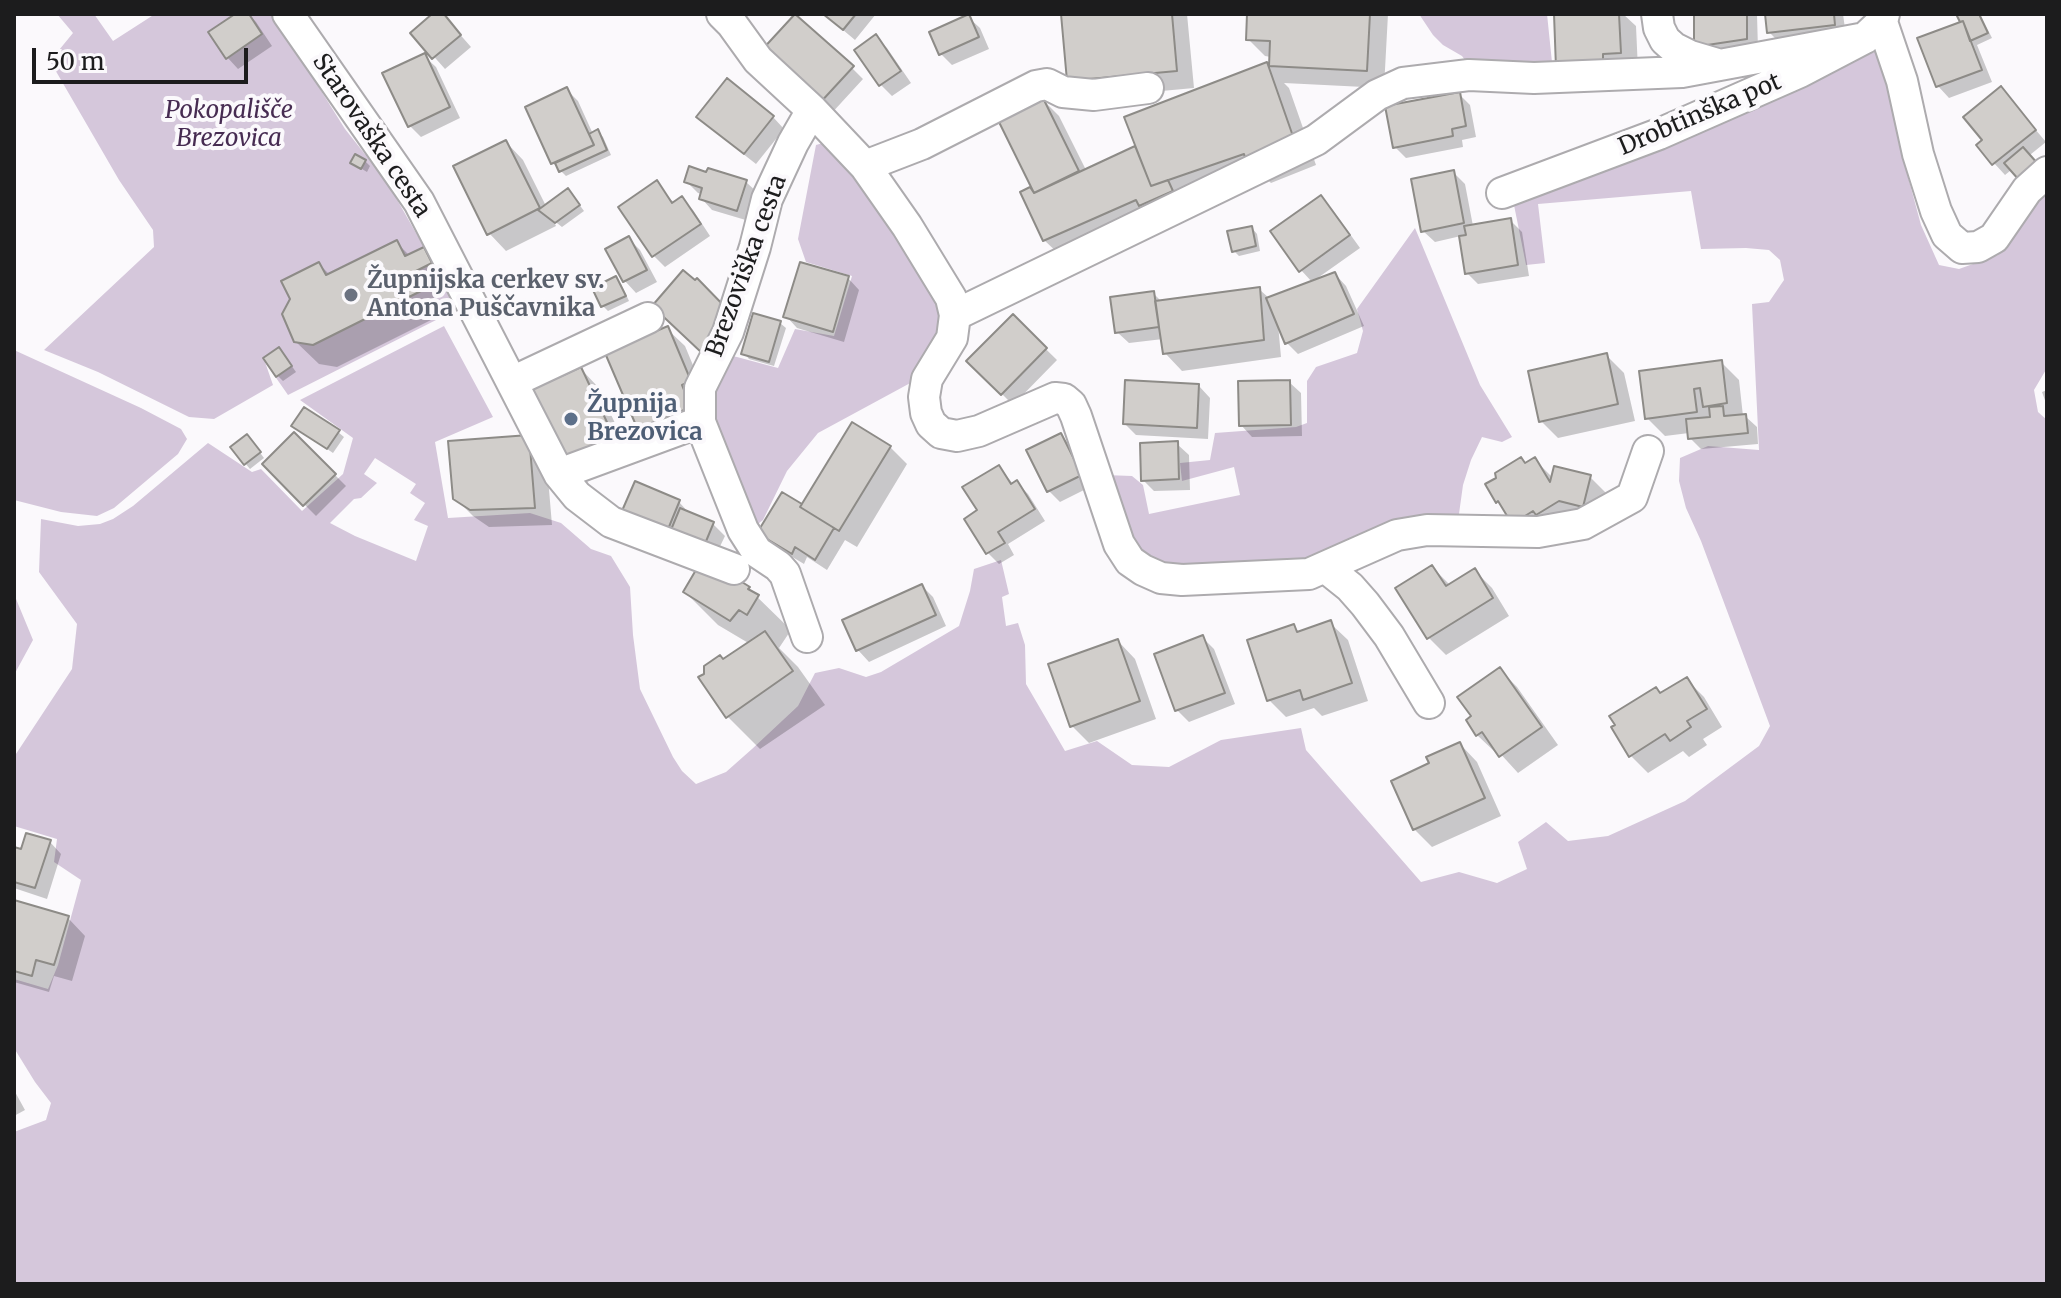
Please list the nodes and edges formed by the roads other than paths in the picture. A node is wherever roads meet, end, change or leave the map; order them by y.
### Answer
1 (288, 14) edge
2 (722, 14) edge
3 (1657, 14) edge
4 (1877, 24) edge
5 (1719, 65) junction
6 (1148, 88) dead end
7 (812, 110) junction
8 (865, 166) junction
9 (2047, 172) edge
10 (1502, 193) dead end
11 (955, 315) junction
12 (648, 318) dead end
13 (512, 382) junction
14 (700, 422) junction
15 (1648, 451) dead end
16 (559, 474) junction
17 (1325, 567) junction
18 (734, 569) dead end
19 (807, 637) dead end
20 (1429, 703) dead end

1 - 13 street, Starovaška cesta
2 - 7 street
3 - 5 street
4 - 5 street
4 - 9 street
4 - 10 street, Drobtinška pot
5 - 11 street
6 - 8 street
7 - 8 street
7 - 14 street, Brezoviška cesta
8 - 11 street
11 - 17 street
12 - 13 street
13 - 16 street, Starovaška cesta
14 - 16 street
14 - 19 street, Brezoviška cesta
15 - 17 street
16 - 18 street, Starovaška cesta
17 - 20 street

